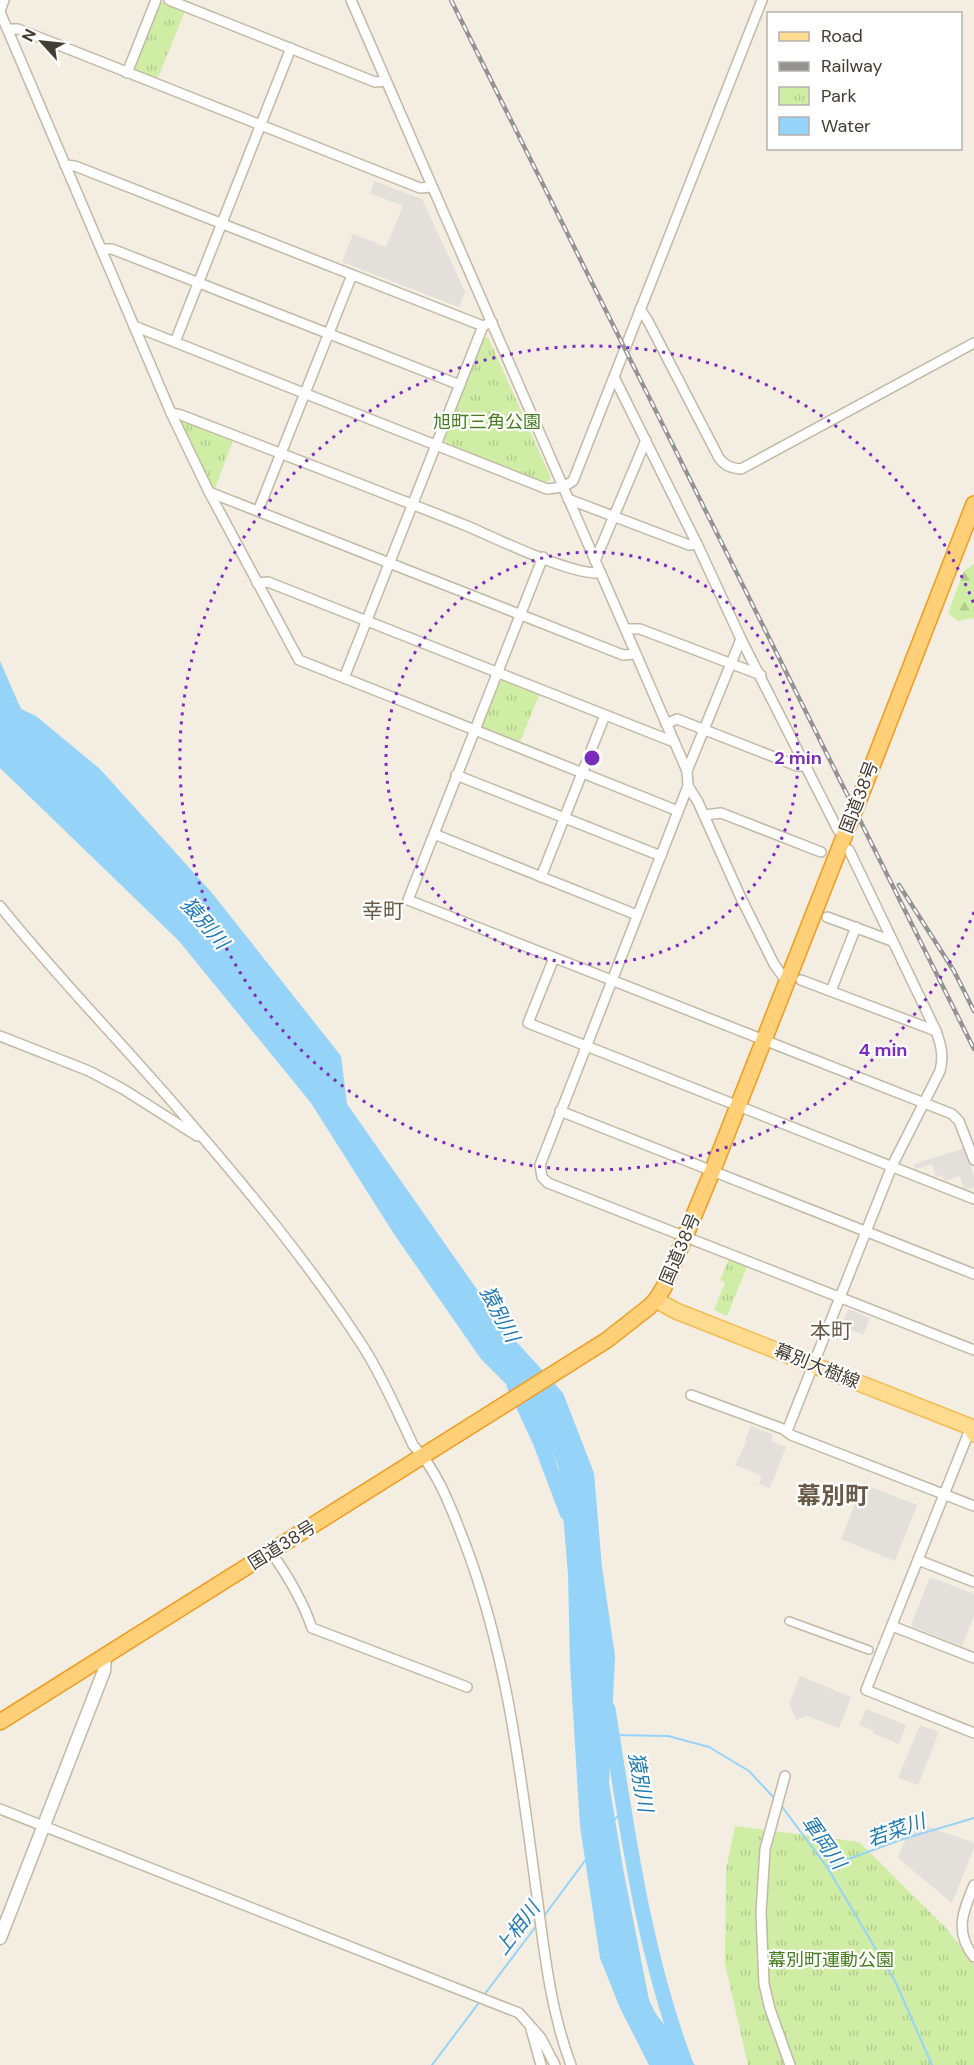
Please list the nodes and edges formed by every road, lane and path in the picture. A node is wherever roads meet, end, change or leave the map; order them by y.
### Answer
1 (4, 0) edge
2 (156, 0) edge
3 (170, 0) edge
4 (351, 0) edge
5 (762, 0) edge
6 (0, 11) edge
7 (9, 29) junction
8 (291, 48) junction
9 (127, 73) junction
10 (386, 81) junction
11 (260, 126) junction
12 (65, 165) junction
13 (432, 187) junction
14 (222, 223) junction
15 (102, 249) junction
16 (352, 275) junction
17 (199, 282) junction
18 (640, 309) junction
19 (487, 324) junction
20 (134, 326) junction
21 (328, 333) junction
22 (176, 342) junction
23 (974, 343) edge
24 (614, 377) junction
25 (460, 385) junction
26 (304, 393) junction
27 (171, 413) junction
28 (646, 440) junction
29 (436, 446) junction
30 (281, 454) junction
31 (563, 487) junction
32 (208, 492) junction
33 (568, 499) junction
34 (412, 504) junction
35 (974, 504) edge
36 (258, 511) junction
37 (614, 516) junction
38 (697, 544) junction
39 (543, 557) junction
40 (595, 561) junction
41 (389, 563) junction
42 (600, 573) junction
43 (257, 583) junction
44 (519, 615) junction
45 (366, 621) junction
46 (626, 629) junction
47 (741, 639) junction
48 (636, 654) junction
49 (731, 664) junction
50 (497, 672) junction
51 (761, 675) junction
52 (344, 678) junction
53 (605, 715) junction
54 (666, 724) junction
55 (475, 730) junction
56 (705, 730) junction
57 (674, 742) junction
58 (807, 766) junction
59 (687, 771) junction
60 (582, 773) junction
61 (456, 775) junction
62 (688, 786) junction
63 (678, 811) junction
64 (704, 815) junction
65 (564, 818) junction
66 (844, 827) junction
67 (434, 834) junction
68 (849, 850) dead end
69 (821, 852) dead end
70 (661, 856) junction
71 (541, 877) junction
72 (0, 906) edge
73 (637, 915) junction
74 (827, 917) dead end
75 (856, 927) junction
76 (892, 941) junction
77 (554, 958) junction
78 (612, 980) junction
79 (794, 981) junction
80 (831, 992) junction
81 (936, 1031) junction
82 (0, 1036) edge
83 (764, 1040) junction
84 (586, 1046) junction
85 (924, 1103) junction
86 (739, 1105) junction
87 (560, 1111) junction
88 (204, 1141) junction
89 (974, 1160) edge
90 (892, 1166) junction
91 (712, 1172) junction
92 (974, 1199) edge
93 (865, 1231) junction
94 (685, 1237) junction
95 (974, 1274) edge
96 (839, 1297) junction
97 (656, 1300) junction
98 (974, 1350) edge
99 (813, 1364) junction
100 (691, 1395) dead end
101 (973, 1430) edge
102 (787, 1431) junction
103 (429, 1454) junction
104 (944, 1495) junction
105 (974, 1506) edge
106 (271, 1552) junction
107 (918, 1560) junction
108 (974, 1582) edge
109 (789, 1621) dead end
110 (892, 1626) junction
111 (869, 1650) dead end
112 (105, 1656) junction
113 (974, 1658) edge
114 (467, 1687) dead end
115 (0, 1722) edge
116 (974, 1733) edge
117 (785, 1776) dead end
118 (0, 1809) edge
119 (44, 1826) junction
120 (974, 1885) edge
121 (0, 1938) edge
122 (974, 1957) edge
123 (528, 2021) junction
124 (541, 2065) edge
125 (555, 2065) edge
126 (571, 2065) edge
127 (790, 2065) edge

1 - 6 street
2 - 9 street
3 - 8 street
4 - 10 street
5 - 18 street
6 - 7 street
7 - 9 street
7 - 12 street
8 - 10 street
8 - 11 street
9 - 11 street
10 - 13 street
11 - 13 street
11 - 14 street
12 - 14 street
12 - 15 street
13 - 19 street
14 - 16 street
14 - 17 street
15 - 17 street
15 - 20 street
16 - 19 street
16 - 21 street
17 - 21 street
17 - 22 street
18 - 23 street
18 - 24 street
19 - 25 street
19 - 31 street
20 - 22 street
20 - 27 street
21 - 25 street
21 - 26 street
22 - 26 street
24 - 28 street
24 - 31 street
25 - 29 street
26 - 29 street
26 - 30 street
27 - 30 street
27 - 32 street
28 - 37 street
28 - 38 street
29 - 31 street
29 - 34 street
30 - 34 street
30 - 36 street
31 - 33 street
32 - 36 street
32 - 43 street
33 - 37 street
33 - 40 street
34 - 39 street
34 - 41 street
35 - 66 highway, 国道38号, bridge
36 - 41 street
37 - 38 street
37 - 40 street
38 - 47 street
39 - 42 street
39 - 44 street
40 - 42 street
41 - 44 street
41 - 45 street
42 - 46 street
43 - 45 street
43 - 52 street
44 - 48 street
44 - 50 street
45 - 50 street
45 - 52 street
46 - 48 street
46 - 49 street
47 - 49 street
47 - 51 street
48 - 54 street
49 - 51 street
49 - 56 street
50 - 53 street
50 - 55 street
51 - 58 street
52 - 55 street
53 - 57 street
53 - 60 street
54 - 56 street
54 - 57 street
55 - 60 street
55 - 61 street
56 - 58 street
56 - 59 street
57 - 59 street
58 - 66 street
59 - 62 street
60 - 63 street
60 - 65 street
61 - 65 street
61 - 67 street
62 - 63 street
62 - 64 street
63 - 70 street
64 - 69 street
64 - 79 street
65 - 70 street
65 - 71 street
66 - 79 highway, 国道38号
67 - 71 street
67 - 77 street
68 - 76 street
70 - 73 street
71 - 73 street
72 - 88 street
73 - 78 street
74 - 75 street
75 - 76 street
75 - 80 street
76 - 81 street
77 - 78 street
77 - 84 street
78 - 83 street
78 - 84 street
79 - 80 street
79 - 83 highway, 国道38号
80 - 81 street
81 - 85 street
82 - 88 street
83 - 85 street
83 - 86 highway, 国道38号
84 - 86 street
84 - 87 street
85 - 89 street
85 - 90 street
86 - 90 street
86 - 91 highway, 国道38号
87 - 91 street
87 - 94 street
88 - 103 street
90 - 92 street
90 - 93 street
91 - 93 street
91 - 94 highway, 国道38号
93 - 95 street
93 - 96 street
94 - 96 street
94 - 97 highway, 国道38号
96 - 98 street
96 - 99 street
97 - 99 main road, 幕別大樹線
97 - 103 highway, 国道38号
99 - 101 main road, 幕別大樹線
99 - 102 street
100 - 102 street
101 - 104 street
102 - 104 street
103 - 106 highway, 国道38号
103 - 126 street
104 - 105 street
104 - 107 street
106 - 112 highway, 国道38号
106 - 114 street
107 - 108 street
107 - 110 street
109 - 111 street
110 - 113 street
110 - 116 street
112 - 115 highway, 国道38号
112 - 119 street
117 - 127 street
118 - 119 street
119 - 121 street
119 - 123 street
120 - 122 street
123 - 124 street
123 - 125 street

